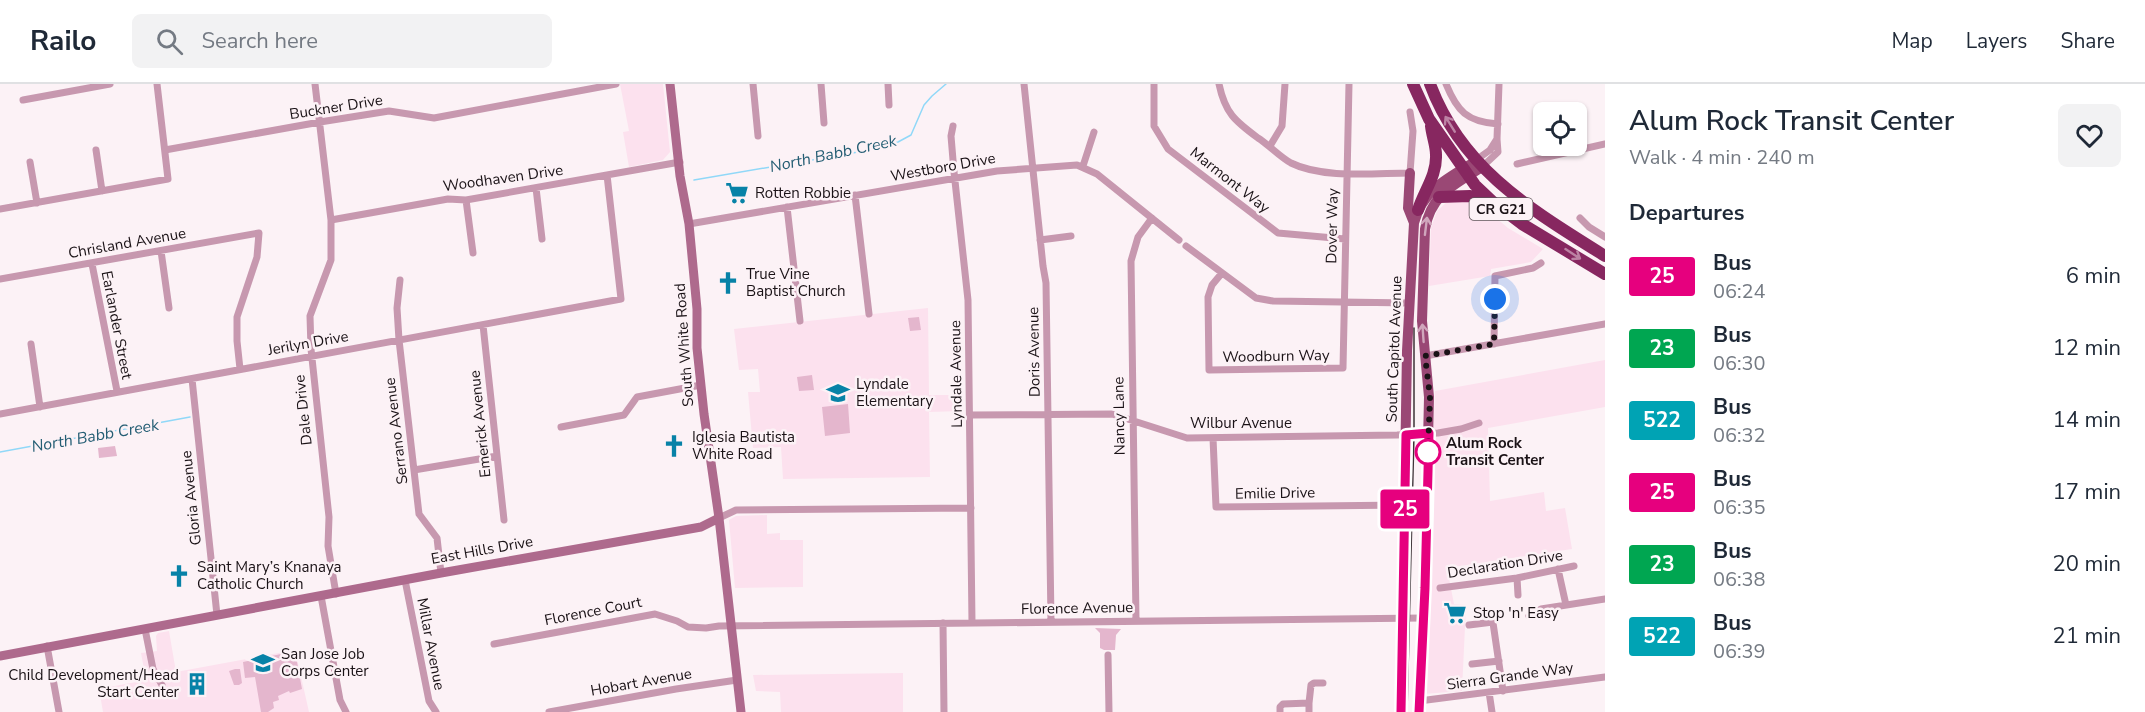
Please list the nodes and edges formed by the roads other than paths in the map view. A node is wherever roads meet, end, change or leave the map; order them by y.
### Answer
1 (110, 84) edge
2 (157, 84) edge
3 (315, 84) edge
4 (616, 84) edge
5 (670, 84) edge
6 (753, 84) edge
7 (822, 84) edge
8 (888, 84) edge
9 (1024, 84) edge
10 (1154, 84) edge
11 (1219, 84) edge
12 (1285, 84) edge
13 (1348, 84) edge
14 (1413, 84) edge
15 (1430, 84) edge
16 (1446, 84) edge
17 (1499, 84) edge
18 (23, 100) dead end
19 (889, 105) dead end
20 (1410, 112) dead end
21 (1429, 119) junction
22 (320, 122) junction
23 (824, 123) dead end
24 (1498, 124) junction
25 (953, 126) dead end
26 (1094, 132) dead end
27 (758, 136) dead end
28 (1605, 144) edge
29 (1270, 146) junction
30 (96, 150) dead end
31 (165, 150) junction
32 (30, 162) dead end
33 (680, 162) junction
34 (1479, 164) junction
35 (1517, 164) dead end
36 (1083, 166) junction
37 (1033, 167) junction
38 (1347, 173) junction
39 (1410, 173) junction
40 (1465, 173) junction
41 (607, 175) junction
42 (955, 179) junction
43 (536, 188) junction
44 (102, 192) junction
45 (855, 195) junction
46 (1439, 197) junction
47 (466, 200) junction
48 (1493, 202) junction
49 (37, 203) junction
50 (787, 207) junction
51 (0, 208) edge
52 (1418, 210) junction
53 (1152, 218) junction
54 (1580, 218) dead end
55 (331, 220) junction
56 (1414, 223) junction
57 (688, 224) junction
58 (1071, 236) dead end
59 (1605, 237) edge
60 (542, 239) dead end
61 (1345, 239) junction
62 (1040, 240) junction
63 (1179, 240) dead end
64 (1186, 246) dead end
65 (161, 251) junction
66 (473, 253) dead end
67 (1605, 256) edge
68 (1541, 263) dead end
69 (92, 264) junction
70 (1222, 273) junction
71 (1605, 274) edge
72 (0, 279) edge
73 (400, 280) dead end
74 (1345, 302) junction
75 (1410, 303) junction
76 (169, 308) dead end
77 (868, 314) dead end
78 (800, 321) dead end
79 (1605, 324) edge
80 (483, 325) junction
81 (399, 340) junction
82 (32, 344) dead end
83 (1494, 344) junction
84 (311, 356) junction
85 (1425, 356) junction
86 (1343, 368) joint
87 (240, 369) junction
88 (192, 379) junction
89 (701, 384) junction
90 (117, 392) junction
91 (40, 406) junction
92 (1048, 413) junction
93 (0, 414) edge
94 (970, 415) junction
95 (1132, 420) junction
96 (1479, 423) dead end
97 (561, 427) dead end
98 (1429, 433) junction
99 (1406, 435) junction
100 (1213, 438) junction
101 (497, 456) junction
102 (414, 470) junction
103 (1405, 505) junction
104 (971, 508) junction
105 (719, 518) junction
106 (504, 520) dead end
107 (1574, 566) dead end
108 (1558, 569) junction
109 (441, 573) junction
110 (1516, 578) junction
111 (405, 580) junction
112 (1440, 588) dead end
113 (336, 594) junction
114 (1518, 595) dead end
115 (321, 596) junction
116 (1605, 599) edge
117 (1566, 605) junction
118 (217, 615) junction
119 (1529, 616) dead end
120 (1402, 618) junction
121 (1423, 618) junction
122 (1136, 620) junction
123 (1051, 621) junction
124 (972, 622) junction
125 (943, 623) junction
126 (1469, 625) dead end
127 (731, 626) junction
128 (145, 629) junction
129 (494, 644) dead end
130 (46, 646) junction
131 (1108, 655) dead end
132 (0, 656) edge
133 (1498, 661) junction
134 (1472, 664) dead end
135 (1605, 677) edge
136 (737, 680) junction
137 (1323, 683) dead end
138 (162, 685) dead end
139 (1503, 691) junction
140 (1489, 693) junction
141 (1309, 703) junction
142 (1419, 707) edge
143 (59, 712) edge
144 (346, 712) edge
145 (436, 712) edge
146 (549, 712) edge
147 (741, 712) edge
148 (944, 712) edge
149 (1109, 712) edge
150 (1280, 712) edge
151 (1309, 712) edge
152 (1401, 712) edge
153 (1492, 712) edge

1 - 18 street
2 - 31 street
3 - 22 street, Dale Drive
4 - 22 street, Buckner Drive
5 - 33 street, South White Road
6 - 27 street
7 - 23 street
8 - 19 street
9 - 37 street, Doris Avenue
10 - 61 street, Marmont Way
11 - 29 street
12 - 29 street
13 - 38 street, Dover Way
14 - 21 highway, CR G21
34 -> 15 highway, CR G21
16 - 24 street
17 - 24 street
20 - 39 street
21 - 40 highway, CR G21
21 - 52 highway
22 - 31 street, Buckner Drive
22 - 55 street, Dale Drive
24 - 34 street
25 - 42 street, Lyndale Avenue
26 - 36 street
28 - 35 street
29 - 38 street
30 - 44 street
31 - 44 street
32 - 49 street
33 - 41 street, Woodhaven Drive
33 - 57 street, South White Road
34 - 40 main road, South Capitol Avenue
34 - 67 highway, CR G21
36 - 37 street, Westboro Drive
36 - 53 street
37 - 42 street, Westboro Drive
37 - 62 street, Doris Avenue
38 - 39 street
38 - 61 street, Dover Way
39 - 56 main road
40 - 46 main road, South Capitol Avenue
40 - 48 highway, CR G21
40 - 52 main road, South Capitol Avenue
41 - 43 street, Woodhaven Drive
41 - 80 street, Jerilyn Drive
42 - 45 street, Westboro Drive
42 - 94 street, Lyndale Avenue
43 - 47 street, Woodhaven Drive
43 - 60 street
44 - 49 street
45 - 50 street, Westboro Drive
45 - 77 street
46 - 48 highway
85 -> 46 main road, South Capitol Avenue
47 - 55 street, Woodhaven Drive
47 - 66 street
48 -> 71 highway, CR G21
49 - 51 street
50 - 57 street, Westboro Drive
50 - 78 street
52 - 56 main road, South Capitol Avenue
53 - 63 street
53 - 95 street, Nancy Lane
54 - 59 street
55 - 84 street, Dale Drive
56 - 75 main road, South Capitol Avenue
57 - 89 street, South White Road
58 - 62 street
61 - 74 street, Dover Way
62 - 92 street, Doris Avenue
64 - 70 street
65 - 69 street, Chrisland Avenue
65 - 76 street
65 - 87 street, Chrisland Avenue
68 - 83 street
69 - 72 street, Chrisland Avenue
69 - 90 street, Earlander Street
70 - 74 street
70 - 86 street, Woodburn Way
73 - 81 street, Serrano Avenue
74 - 75 street
74 - 86 street, Dover Way
75 - 99 main road, South Capitol Avenue
79 - 83 street
80 - 81 street, Jerilyn Drive
80 - 101 street, Emerick Avenue
81 - 84 street, Jerilyn Drive
81 - 102 street, Serrano Avenue
82 - 91 street
83 - 85 street
84 - 87 street, Jerilyn Drive
84 - 113 street, Dale Drive
85 - 98 main road, South Capitol Avenue
87 - 88 street, Jerilyn Drive
88 - 90 street, Jerilyn Drive
88 - 118 street, Gloria Avenue
89 - 97 street
89 - 105 street, South White Road
90 - 91 street, Jerilyn Drive
91 - 93 street, Jerilyn Drive
92 - 94 street, Wilbur Avenue
92 - 95 street, Wilbur Avenue
92 - 123 street, Doris Avenue
94 - 104 street, Lyndale Avenue
95 - 100 street, Wilbur Avenue
95 - 122 street, Nancy Lane
96 - 98 street, Wilbur Avenue
98 - 99 street, Wilbur Avenue
98 - 121 main road, South Capitol Avenue
99 - 100 street, Wilbur Avenue
99 - 103 main road, South Capitol Avenue
100 - 103 street, Emilie Drive
101 - 102 street
101 - 106 street, Emerick Avenue
102 - 109 street, Serrano Avenue
103 - 120 main road, South Capitol Avenue
104 - 105 street, East Hills Drive
104 - 124 street, Lyndale Avenue
105 - 109 street, East Hills Drive
105 - 127 street, South White Road
107 - 108 street, Declaration Drive
108 - 110 street, Declaration Drive
108 - 117 street
109 - 111 street, East Hills Drive
110 - 112 street, Declaration Drive
110 - 114 street
111 - 113 street, East Hills Drive
111 - 145 street, Millar Avenue
113 - 115 street, East Hills Drive
115 - 118 street, East Hills Drive
115 - 144 street
116 - 117 street
117 - 119 street
118 - 128 street, East Hills Drive
120 - 121 street, Florence Avenue
120 - 122 street, Florence Avenue
120 - 152 main road, South Capitol Avenue
121 - 142 main road, South Capitol Avenue
122 - 123 street, Florence Avenue
123 - 124 street, Florence Avenue
124 - 125 street, Florence Avenue
125 - 127 street, Florence Avenue
125 - 148 street
126 - 133 street
127 - 129 street, Florence Court
127 - 136 street, South White Road
128 - 130 street, East Hills Drive
128 - 138 street
130 - 132 street, East Hills Drive
130 - 143 street
131 - 149 street
133 - 134 street
133 - 139 street
135 - 139 street, Sierra Grande Way
136 - 146 street, Hobart Avenue
136 - 147 street, South White Road
137 - 141 street
139 - 140 street, Sierra Grande Way
140 - 142 street, Sierra Grande Way
140 - 153 street
141 - 150 street
141 - 151 street

